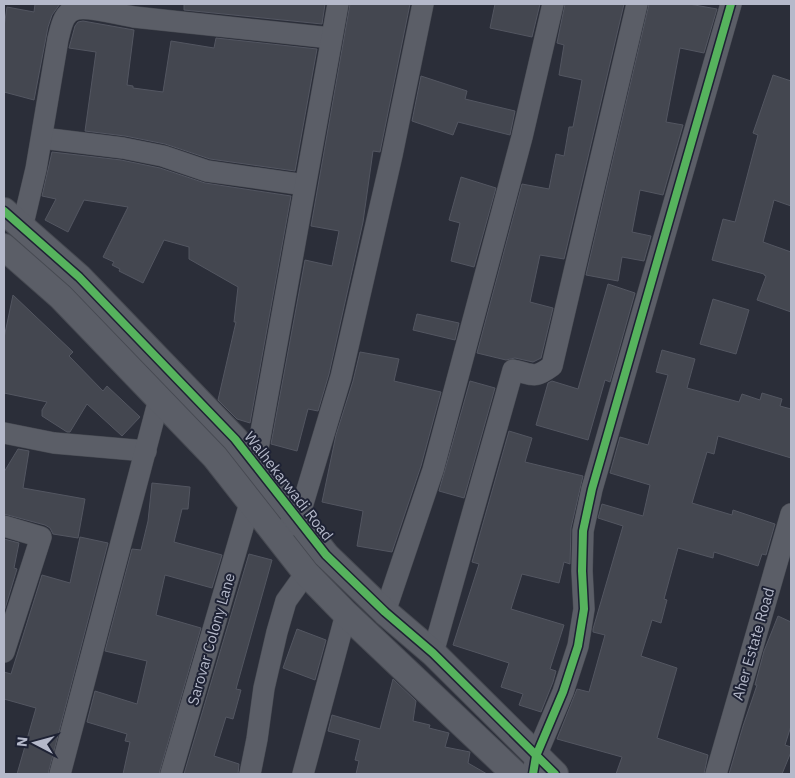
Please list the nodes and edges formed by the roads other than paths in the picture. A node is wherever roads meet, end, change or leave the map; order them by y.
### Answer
1 (338, 4) edge
2 (423, 4) edge
3 (553, 4) edge
4 (638, 4) edge
5 (731, 4) edge
6 (331, 38) junction
7 (42, 138) junction
8 (305, 185) junction
9 (13, 220) edge
10 (45, 248) junction
11 (4, 250) edge
12 (28, 268) junction
13 (159, 399) junction
14 (4, 434) edge
15 (146, 451) junction
16 (255, 465) junction
17 (250, 503) junction
18 (791, 514) edge
19 (298, 520) junction
20 (4, 526) edge
21 (276, 535) junction
22 (306, 573) junction
23 (385, 612) junction
24 (346, 614) junction
25 (4, 652) edge
26 (433, 653) junction
27 (534, 765) edge
28 (60, 774) edge
29 (171, 774) edge
30 (250, 774) edge
31 (303, 774) edge
32 (515, 774) edge
33 (555, 774) edge
34 (716, 774) edge

1 - 6 street
2 - 19 street
3 - 23 street
4 - 26 street
5 - 27 street
6 - 7 street
6 - 8 street
7 - 8 street
7 - 9 street
8 - 16 street
9 - 10 street, Walhekarwadi Road
10 - 12 street
10 - 16 street, Walhekarwadi Road
11 - 12 street
12 - 13 street
13 - 15 street
13 - 17 street
14 - 15 street
15 - 28 street
16 - 19 street, Walhekarwadi Road
17 - 21 street
17 - 29 street, Sarovar Colony Lane
18 - 34 street, Aher Estate Road
19 - 21 street
19 - 23 street, Walhekarwadi Road
20 - 25 street
21 - 22 street
22 - 24 street
22 - 30 street
23 - 26 street, Walhekarwadi Road
24 - 31 street
24 - 32 street
26 - 27 street, Walhekarwadi Road
27 - 33 street, Walhekarwadi Road

